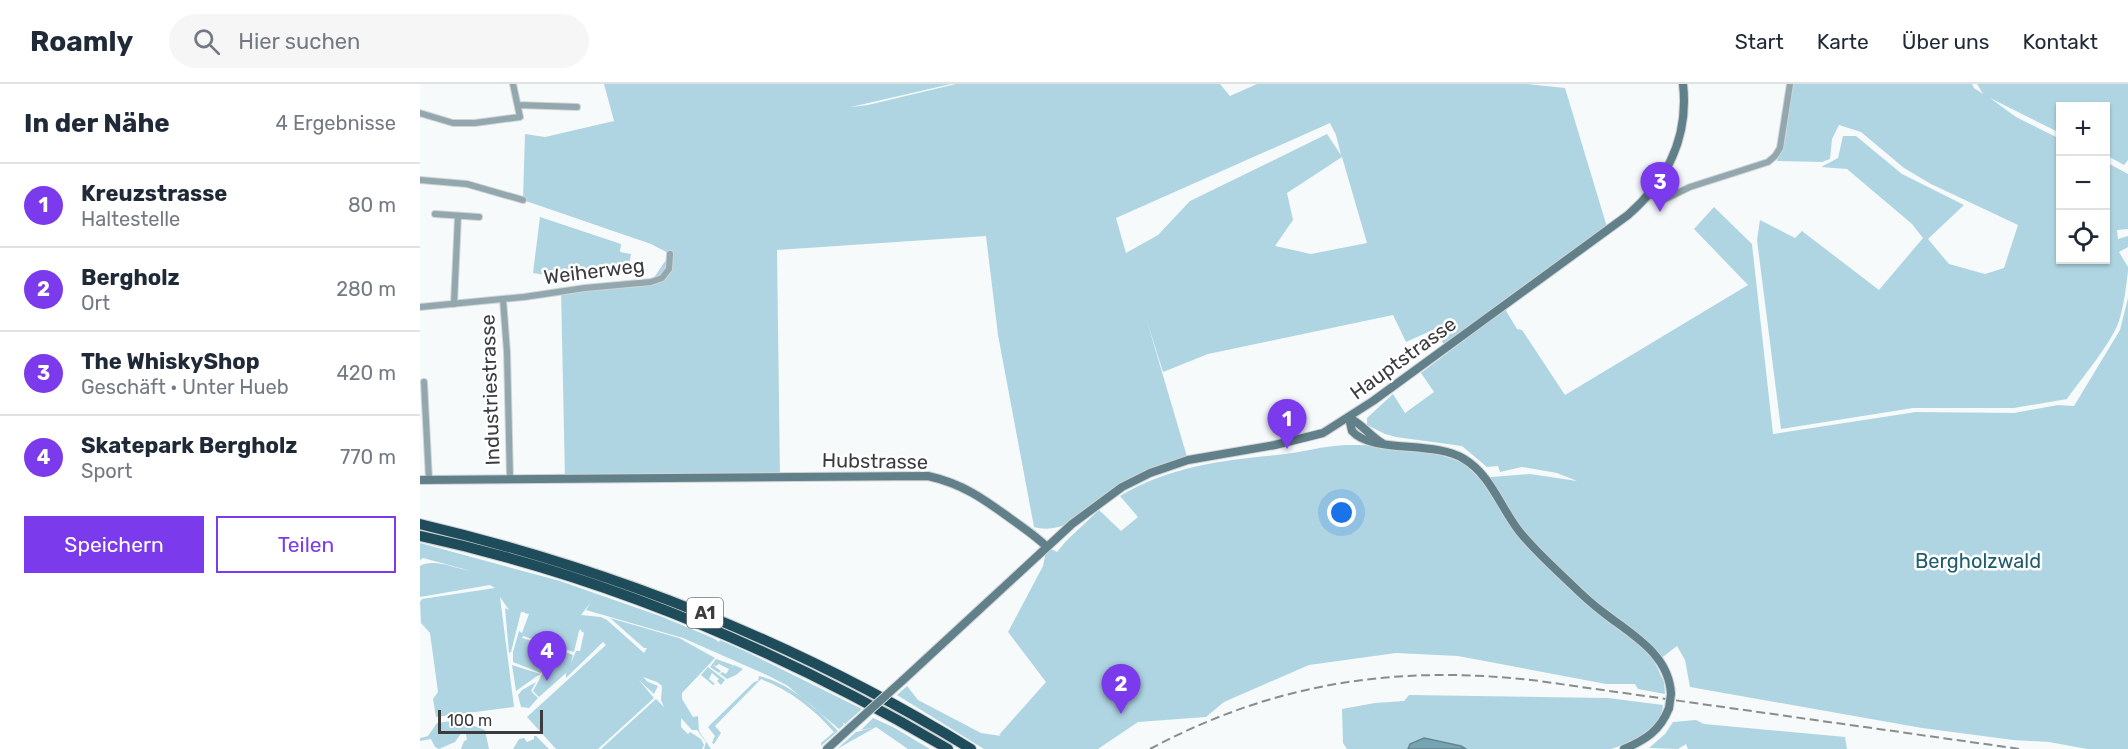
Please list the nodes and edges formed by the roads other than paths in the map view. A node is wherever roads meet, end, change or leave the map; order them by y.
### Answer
1 (513, 84) edge
2 (1683, 84) edge
3 (1790, 84) edge
4 (518, 105) junction
5 (577, 107) dead end
6 (420, 113) edge
7 (420, 180) edge
8 (1652, 192) junction
9 (523, 200) dead end
10 (435, 214) dead end
11 (458, 216) junction
12 (479, 218) dead end
13 (670, 254) dead end
14 (503, 299) junction
15 (454, 304) junction
16 (420, 307) edge
17 (424, 382) dead end
18 (1349, 418) junction
19 (510, 479) junction
20 (424, 480) edge
21 (420, 524) edge
22 (420, 536) edge
23 (1047, 547) junction
24 (827, 749) edge
25 (948, 749) edge
26 (971, 749) edge
27 (1624, 749) edge

1 - 4 street
2 - 8 street, Hauptstrasse
3 - 8 street
4 - 5 street
4 - 6 street
7 - 9 street
8 - 18 street, Hauptstrasse
10 - 11 street
11 - 12 street
11 - 15 street
13 - 14 street, Weiherweg
14 - 15 street
14 - 19 street, Industriestrasse
15 - 16 street
17 - 20 street
18 - 23 street, Hauptstrasse
18 - 27 street, bridge
19 - 20 street, Hubstrasse
19 - 23 street, Hubstrasse
21 - 26 highway, A1
22 - 25 highway, A1
23 - 24 street, bridge

